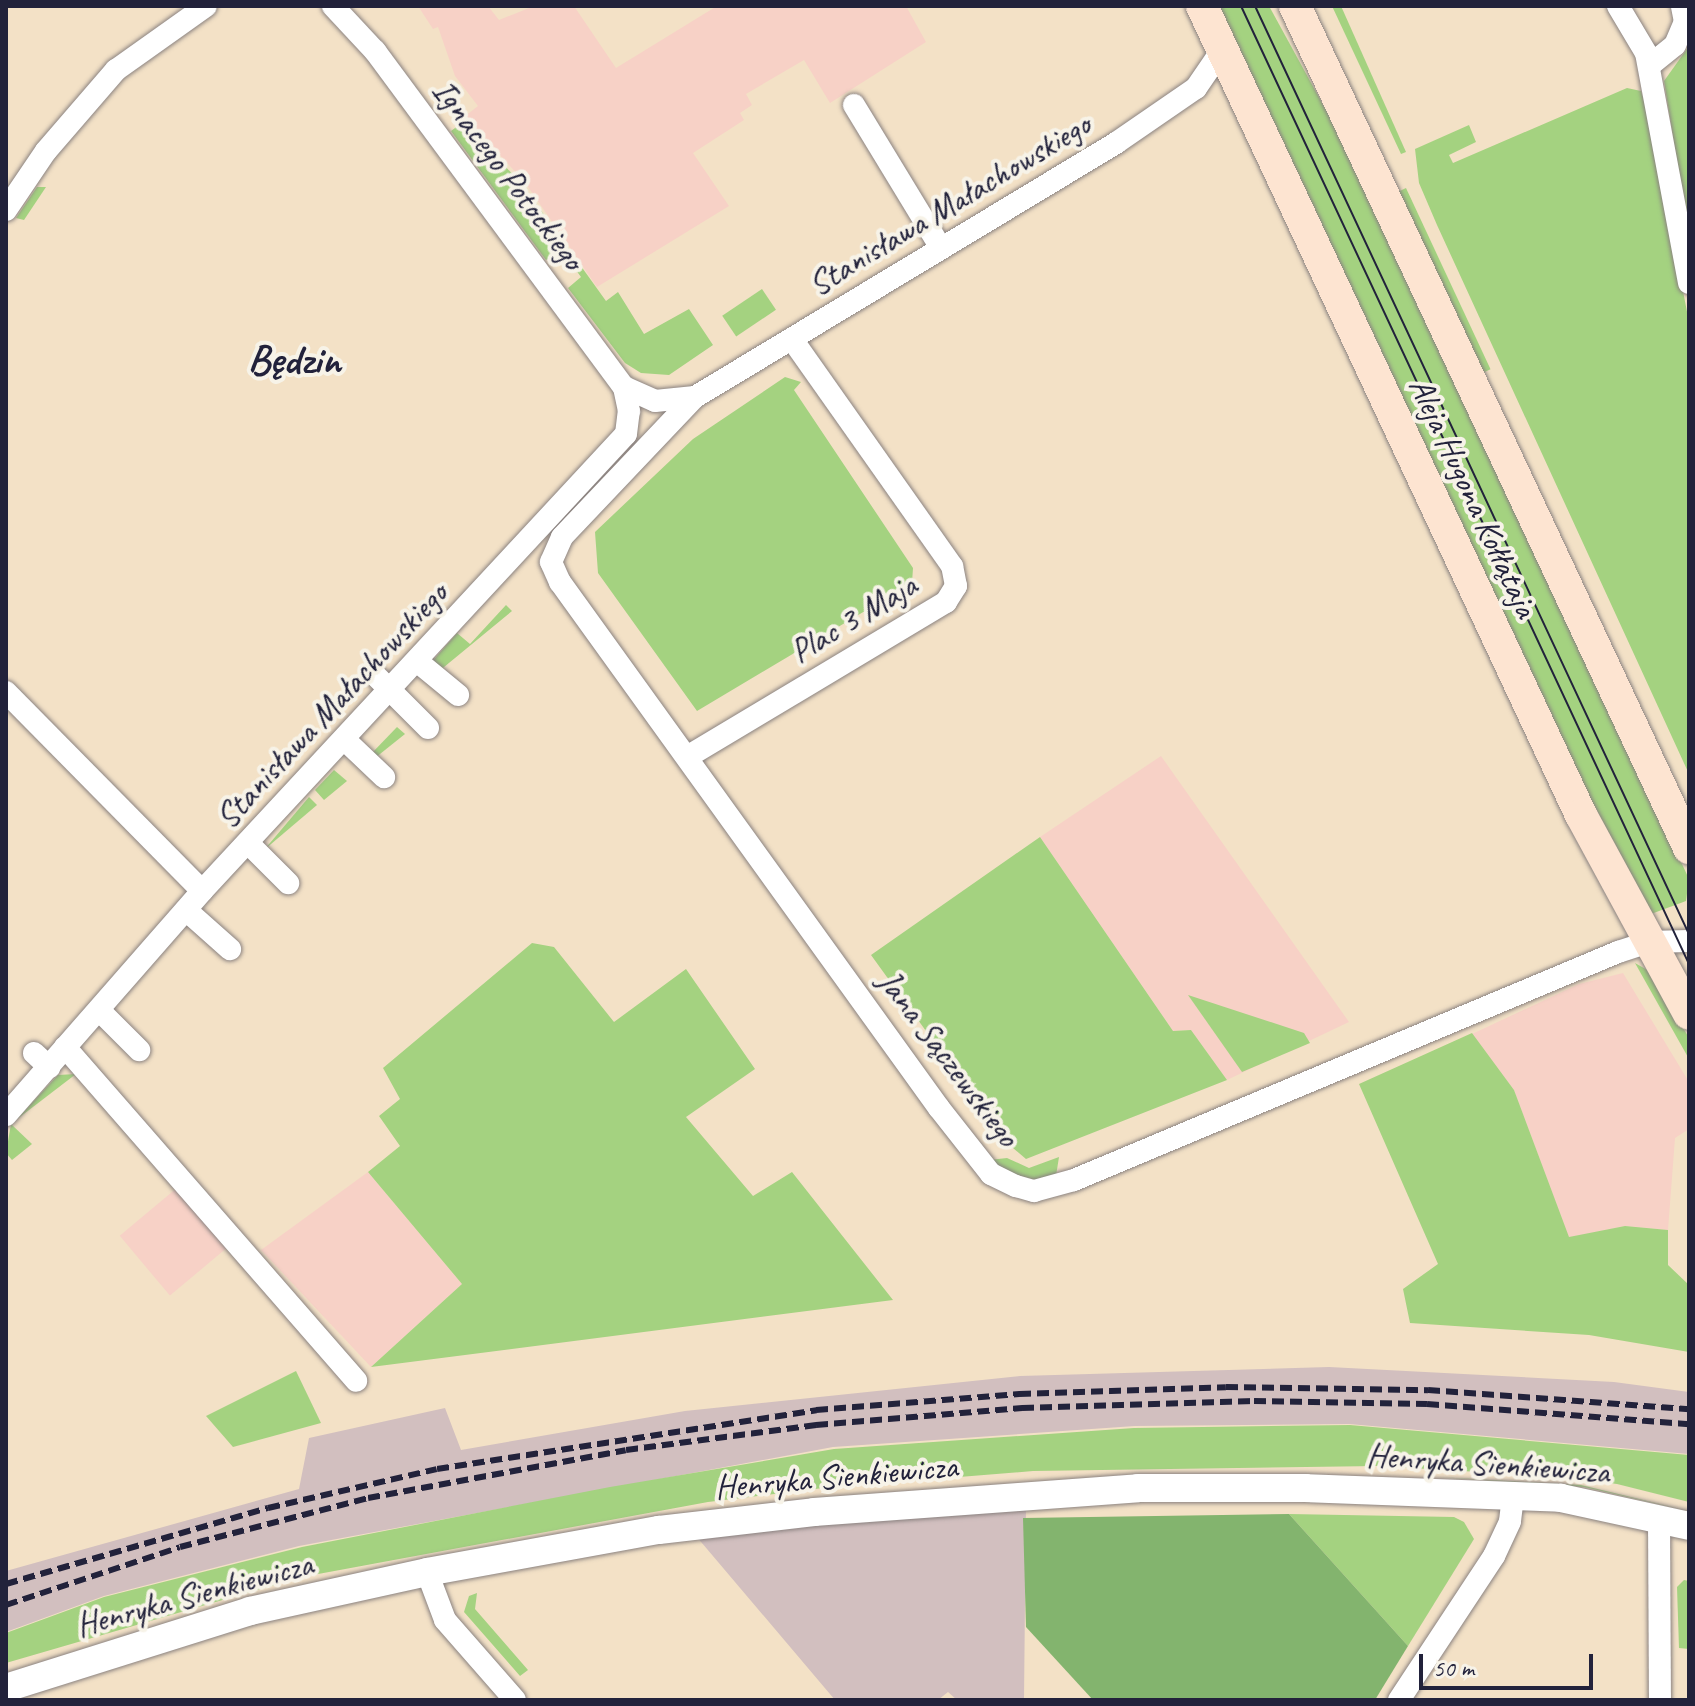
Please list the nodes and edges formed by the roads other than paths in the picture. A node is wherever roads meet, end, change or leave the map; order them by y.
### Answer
1 (206, 6) edge
2 (333, 6) edge
3 (1202, 6) edge
4 (1295, 6) edge
5 (1618, 6) edge
6 (1682, 6) edge
7 (1222, 50) junction
8 (1649, 66) junction
9 (854, 105) dead end
10 (10, 196) edge
11 (941, 248) junction
12 (1689, 283) edge
13 (792, 339) junction
14 (624, 387) junction
15 (695, 397) junction
16 (521, 550) junction
17 (551, 562) junction
18 (418, 662) junction
19 (382, 683) junction
20 (6, 692) edge
21 (458, 695) dead end
22 (428, 728) dead end
23 (345, 740) junction
24 (687, 757) junction
25 (384, 777) dead end
26 (248, 843) junction
27 (1689, 848) edge
28 (288, 883) dead end
29 (202, 891) junction
30 (186, 910) junction
31 (1689, 941) edge
32 (1648, 942) junction
33 (230, 949) dead end
34 (99, 1010) junction
35 (1689, 1014) edge
36 (65, 1047) junction
37 (139, 1050) dead end
38 (6, 1115) edge
39 (356, 1381) dead end
40 (1513, 1495) junction
41 (1659, 1518) junction
42 (1689, 1526) edge
43 (427, 1572) junction
44 (6, 1688) edge
45 (515, 1700) edge
46 (1399, 1700) edge
47 (1660, 1700) edge

1 - 10 street
2 - 14 street, Ignacego Potockiego
3 - 7 main road, Aleja Hugona Kołłątaja
4 - 27 main road, Aleja Hugona Kołłątaja
5 - 8 street
6 - 8 street
7 - 11 street, Stanisława Małachowskiego
7 - 32 main road, Aleja Hugona Kołłątaja
8 - 12 street
9 - 11 street
11 - 13 street, Stanisława Małachowskiego
13 - 15 street, Stanisława Małachowskiego
13 - 24 street, Plac 3 Maja
14 - 15 street, Stanisława Małachowskiego
14 - 16 street, Stanisława Małachowskiego
15 - 17 street, Stanisława Małachowskiego
16 - 17 street
16 - 18 street, Stanisława Małachowskiego
17 - 24 street, Jana Sączewskiego
18 - 19 street, Stanisława Małachowskiego
18 - 21 street
19 - 22 street
19 - 23 street, Stanisława Małachowskiego
20 - 29 street
23 - 25 street
23 - 26 street, Stanisława Małachowskiego
24 - 32 street, Jana Sączewskiego
26 - 28 street
26 - 29 street, Stanisława Małachowskiego
29 - 30 street, Stanisława Małachowskiego
30 - 33 street
30 - 34 street, Stanisława Małachowskiego
31 - 32 street
32 - 35 main road, Aleja Hugona Kołłątaja
34 - 36 street, Stanisława Małachowskiego
34 - 37 street
36 - 38 street, Stanisława Małachowskiego
36 - 39 street
40 - 41 street, Henryka Sienkiewicza
40 - 43 street, Henryka Sienkiewicza
40 - 46 street
41 - 42 street, Henryka Sienkiewicza
41 - 47 street
43 - 44 street, Henryka Sienkiewicza
43 - 45 street

